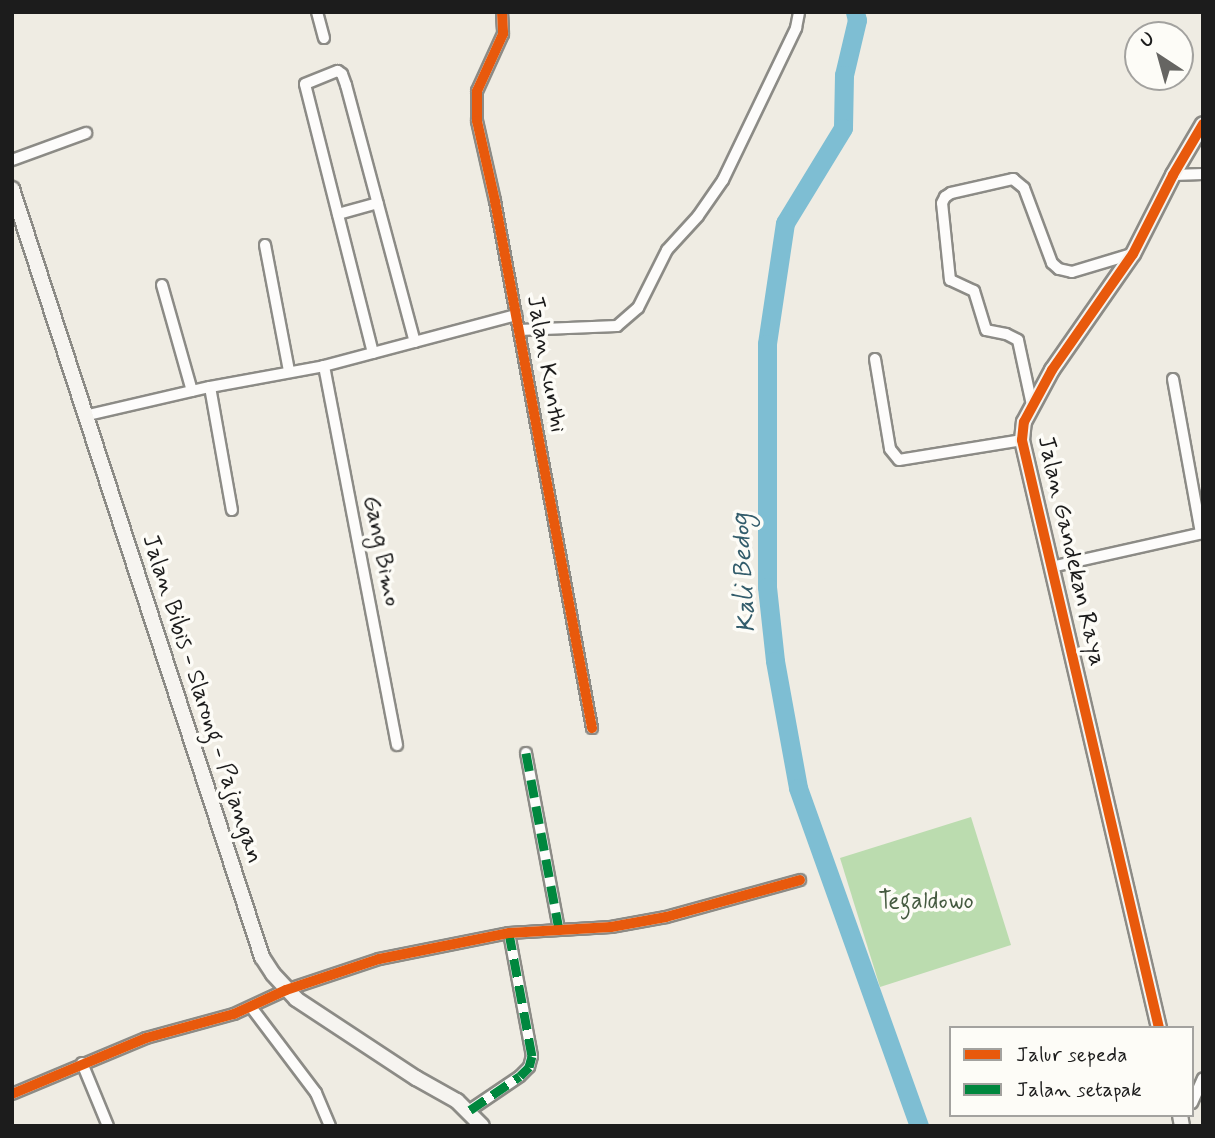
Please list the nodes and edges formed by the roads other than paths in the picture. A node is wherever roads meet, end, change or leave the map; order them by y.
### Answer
1 (317, 12) edge
2 (502, 12) edge
3 (799, 12) edge
4 (324, 38) dead end
5 (1203, 124) edge
6 (86, 133) dead end
7 (12, 160) edge
8 (1203, 174) edge
9 (1173, 175) junction
10 (12, 189) edge
11 (378, 203) junction
12 (338, 214) junction
13 (265, 245) dead end
14 (1133, 254) junction
15 (162, 285) dead end
16 (516, 315) junction
17 (519, 330) junction
18 (415, 342) junction
19 (373, 353) junction
20 (875, 359) dead end
21 (324, 366) junction
22 (289, 371) junction
23 (1173, 379) dead end
24 (210, 387) junction
25 (192, 391) junction
26 (1032, 406) junction
27 (84, 416) junction
28 (1022, 440) junction
29 (232, 510) dead end
30 (1202, 533) edge
31 (1051, 567) junction
32 (592, 728) dead end
33 (397, 745) dead end
34 (526, 753) dead end
35 (800, 880) dead end
36 (559, 929) junction
37 (509, 933) junction
38 (285, 990) junction
39 (251, 1007) junction
40 (1160, 1026) edge
41 (82, 1063) junction
42 (1203, 1078) edge
43 (12, 1094) edge
44 (1194, 1098) edge
45 (470, 1110) junction
46 (108, 1126) edge
47 (330, 1126) edge
48 (482, 1126) edge

1 - 4 street
2 - 16 street, Jalan Kunthi
3 - 17 street
5 - 9 main road, Jalan Gandekan Raya
6 - 7 street
8 - 9 street
9 - 14 main road, Jalan Gandekan Raya
10 - 27 main road, Jalan Bibis - Slarong - Pajangan
11 - 12 street
11 - 12 street
11 - 18 street
12 - 19 street
13 - 22 street
14 - 26 main road, Jalan Gandekan Raya
14 - 26 street
15 - 25 street
16 - 17 street, Jalan Kunthi
16 - 18 street
17 - 32 street, Jalan Kunthi
18 - 19 street
19 - 21 street
20 - 28 street
21 - 22 street
21 - 33 street, Gang Bimo
22 - 24 street
23 - 30 street
24 - 25 street
24 - 29 street
25 - 27 street
26 - 28 main road, Jalan Gandekan Raya
27 - 38 main road, Jalan Bibis - Slarong - Pajangan
28 - 31 main road, Jalan Gandekan Raya
30 - 31 street
31 - 40 main road, Jalan Gandekan Raya
34 - 36 street
35 - 36 street
36 - 37 street
37 - 38 street
37 - 45 street
38 - 39 street
38 - 45 main road, Jalan Bibis - Slarong - Pajangan
39 - 41 street
39 - 47 street
41 - 43 street
41 - 46 street
42 - 44 street
45 - 48 main road, Jalan Bibis - Slarong - Pajangan

